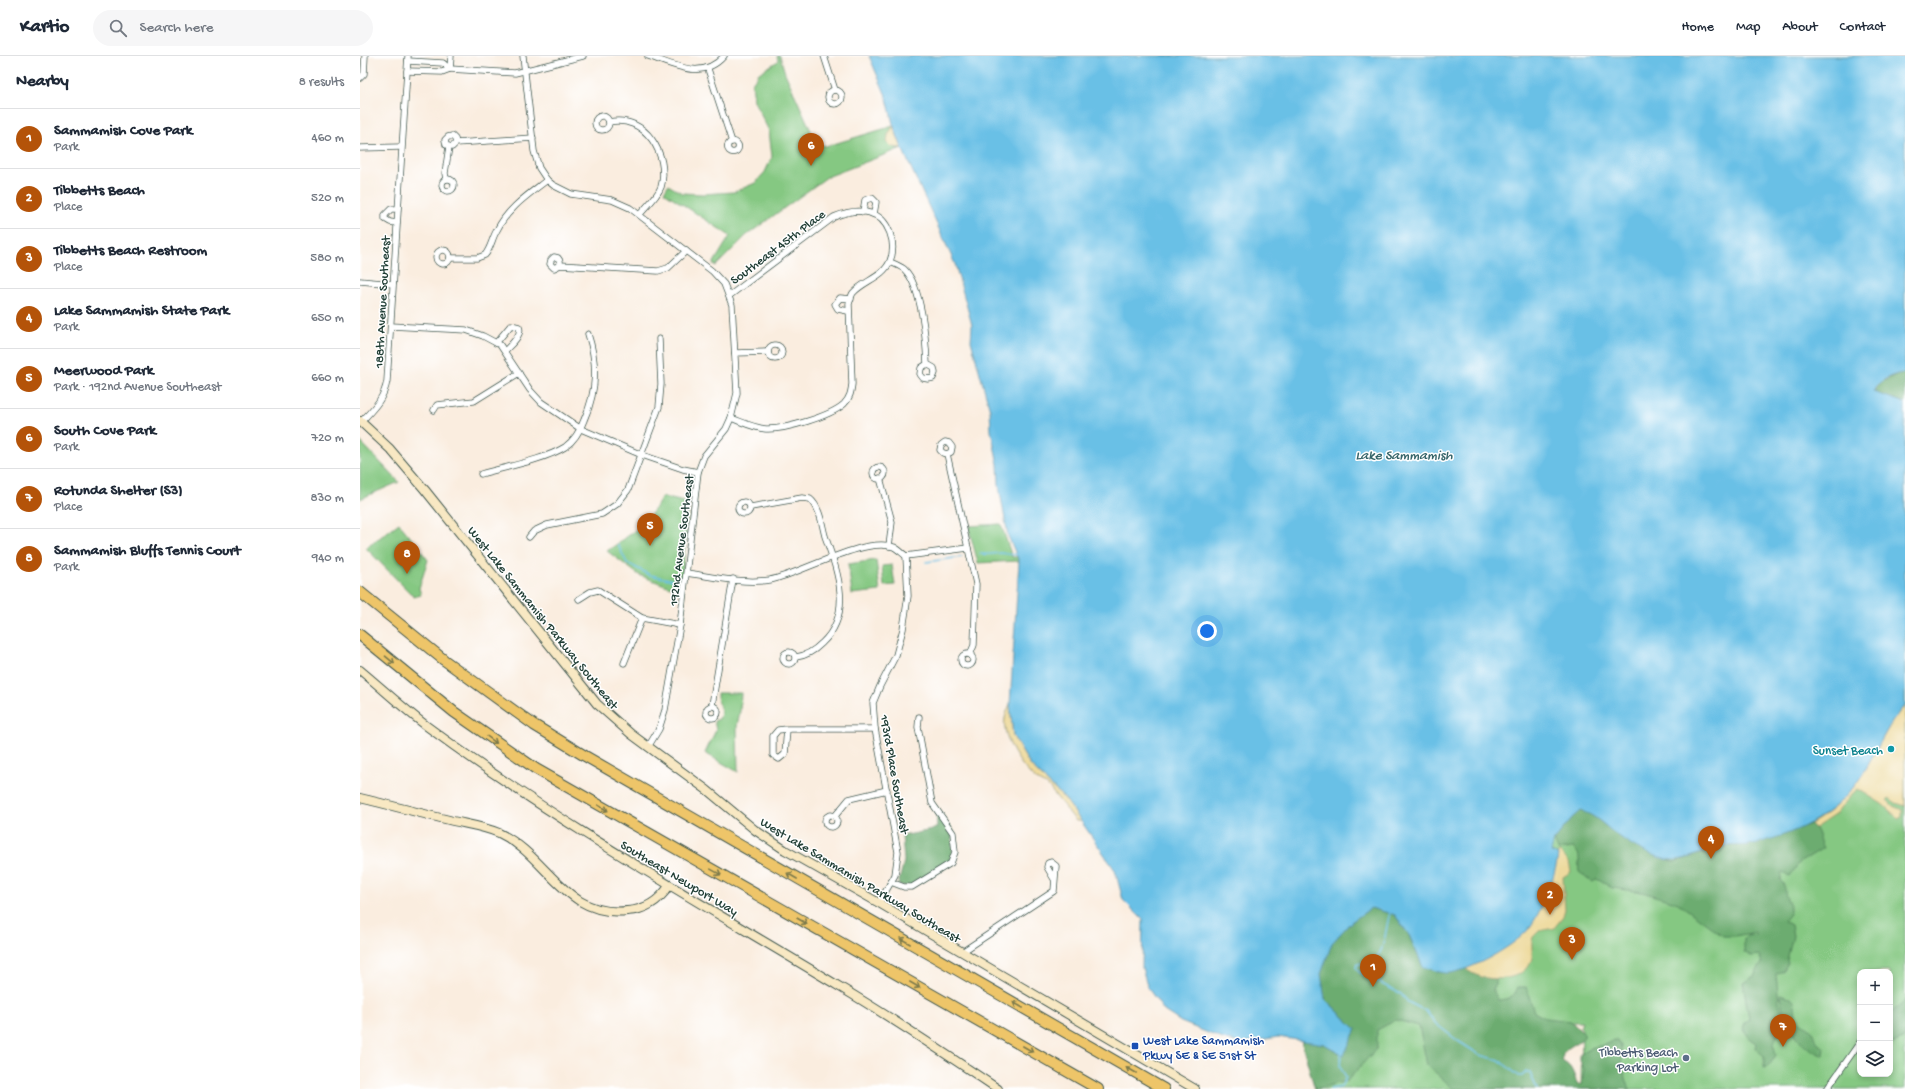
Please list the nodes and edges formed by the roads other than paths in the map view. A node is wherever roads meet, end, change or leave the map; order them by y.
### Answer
1 (366, 56) edge
2 (451, 56) edge
3 (523, 56) edge
4 (583, 56) edge
5 (648, 56) edge
6 (724, 56) edge
7 (824, 56) edge
8 (408, 59) edge
9 (450, 69) junction
10 (708, 69) junction
11 (407, 71) junction
12 (526, 72) junction
13 (361, 78) edge
14 (835, 90) dead end
15 (609, 122) dead end
16 (533, 138) junction
17 (732, 142) dead end
18 (456, 143) junction
19 (449, 146) junction
20 (401, 147) junction
21 (360, 148) edge
22 (446, 179) dead end
23 (547, 180) junction
24 (398, 209) junction
25 (865, 212) junction
26 (640, 214) junction
27 (874, 214) junction
28 (396, 223) junction
29 (686, 251) junction
30 (450, 258) dead end
31 (890, 262) junction
32 (560, 265) dead end
33 (360, 281) edge
34 (393, 284) junction
35 (729, 296) junction
36 (851, 299) junction
37 (848, 311) junction
38 (391, 326) junction
39 (588, 334) dead end
40 (659, 339) dead end
41 (496, 343) junction
42 (505, 351) junction
43 (768, 352) dead end
44 (735, 353) junction
45 (928, 364) dead end
46 (519, 373) junction
47 (434, 410) dead end
48 (731, 418) junction
49 (361, 422) edge
50 (581, 429) junction
51 (947, 454) dead end
52 (642, 455) junction
53 (698, 472) junction
54 (481, 474) dead end
55 (880, 478) dead end
56 (751, 507) dead end
57 (529, 537) dead end
58 (889, 546) junction
59 (968, 548) junction
60 (906, 556) junction
61 (832, 558) junction
62 (687, 573) junction
63 (733, 580) junction
64 (360, 592) edge
65 (579, 599) dead end
66 (642, 618) junction
67 (680, 624) junction
68 (360, 635) edge
69 (970, 655) dead end
70 (796, 657) dead end
71 (624, 663) dead end
72 (360, 670) edge
73 (712, 705) dead end
74 (919, 717) dead end
75 (787, 729) junction
76 (875, 729) junction
77 (648, 747) junction
78 (887, 790) junction
79 (360, 798) edge
80 (834, 816) dead end
81 (1054, 879) dead end
82 (891, 882) junction
83 (669, 886) junction
84 (879, 904) junction
85 (962, 952) junction
86 (1857, 1046) edge
87 (998, 1089) edge
88 (1098, 1089) edge
89 (1164, 1089) edge
90 (1195, 1089) edge
91 (1827, 1089) edge

1 - 13 street
2 - 9 street
3 - 12 street
4 - 12 street
5 - 10 street
6 - 10 street
7 - 14 street
8 - 9 street
8 - 11 street, 188th Avenue Southeast
9 - 11 street
9 - 12 street
10 - 17 street
11 - 20 street, 188th Avenue Southeast
12 - 16 street
15 - 26 street
16 - 18 street
16 - 23 street
18 - 19 street
18 - 19 street
19 - 22 street
20 - 21 street
20 - 24 street, 188th Avenue Southeast
23 - 26 street, 192nd Avenue Southeast
23 - 30 street
24 - 28 street, 188th Avenue Southeast
24 - 28 street, 188th Avenue Southeast
25 - 27 street
25 - 27 street
25 - 35 street, Southeast 45th Place
26 - 29 street, 192nd Avenue Southeast
27 - 31 street
28 - 34 street, 188th Avenue Southeast
29 - 32 street
29 - 35 street, 192nd Avenue Southeast
31 - 36 street
31 - 45 street
33 - 34 street
34 - 38 street, 188th Avenue Southeast
35 - 44 street, 192nd Avenue Southeast
36 - 37 street
36 - 37 street
37 - 48 street
38 - 41 street
38 - 49 street, 188th Avenue Southeast
39 - 50 street
40 - 52 street
41 - 42 street
41 - 42 street
42 - 46 street
43 - 44 street
44 - 48 street, 192nd Avenue Southeast
46 - 47 street
46 - 50 street
48 - 53 street, 192nd Avenue Southeast
49 - 77 street, West Lake Sammamish Parkway Southeast
50 - 52 street
50 - 54 street
51 - 59 street
52 - 53 street
52 - 57 street
53 - 62 street, 192nd Avenue Southeast
55 - 58 street
56 - 61 street
58 - 60 street
58 - 61 street
59 - 60 street
59 - 69 street
60 - 76 street, 193rd Place Southeast
61 - 63 street
61 - 70 street
62 - 63 street
62 - 67 street, 192nd Avenue Southeast
63 - 73 street
89 -> 64 highway
65 - 66 street
66 - 67 street
66 - 71 street
67 - 77 street, 192nd Avenue Southeast
68 -> 88 highway
72 - 83 street, Southeast Newport Way
74 - 82 street
75 - 75 street
75 - 76 street
76 - 78 street, 193rd Place Southeast
77 - 84 street, West Lake Sammamish Parkway Southeast
78 - 80 street
78 - 82 street, 193rd Place Southeast
79 - 83 street
81 - 85 street
82 - 84 street, 193rd Place Southeast
83 - 87 street, Southeast Newport Way
84 - 85 street, West Lake Sammamish Parkway Southeast
85 - 90 street, West Lake Sammamish Parkway Southeast
86 - 91 street

